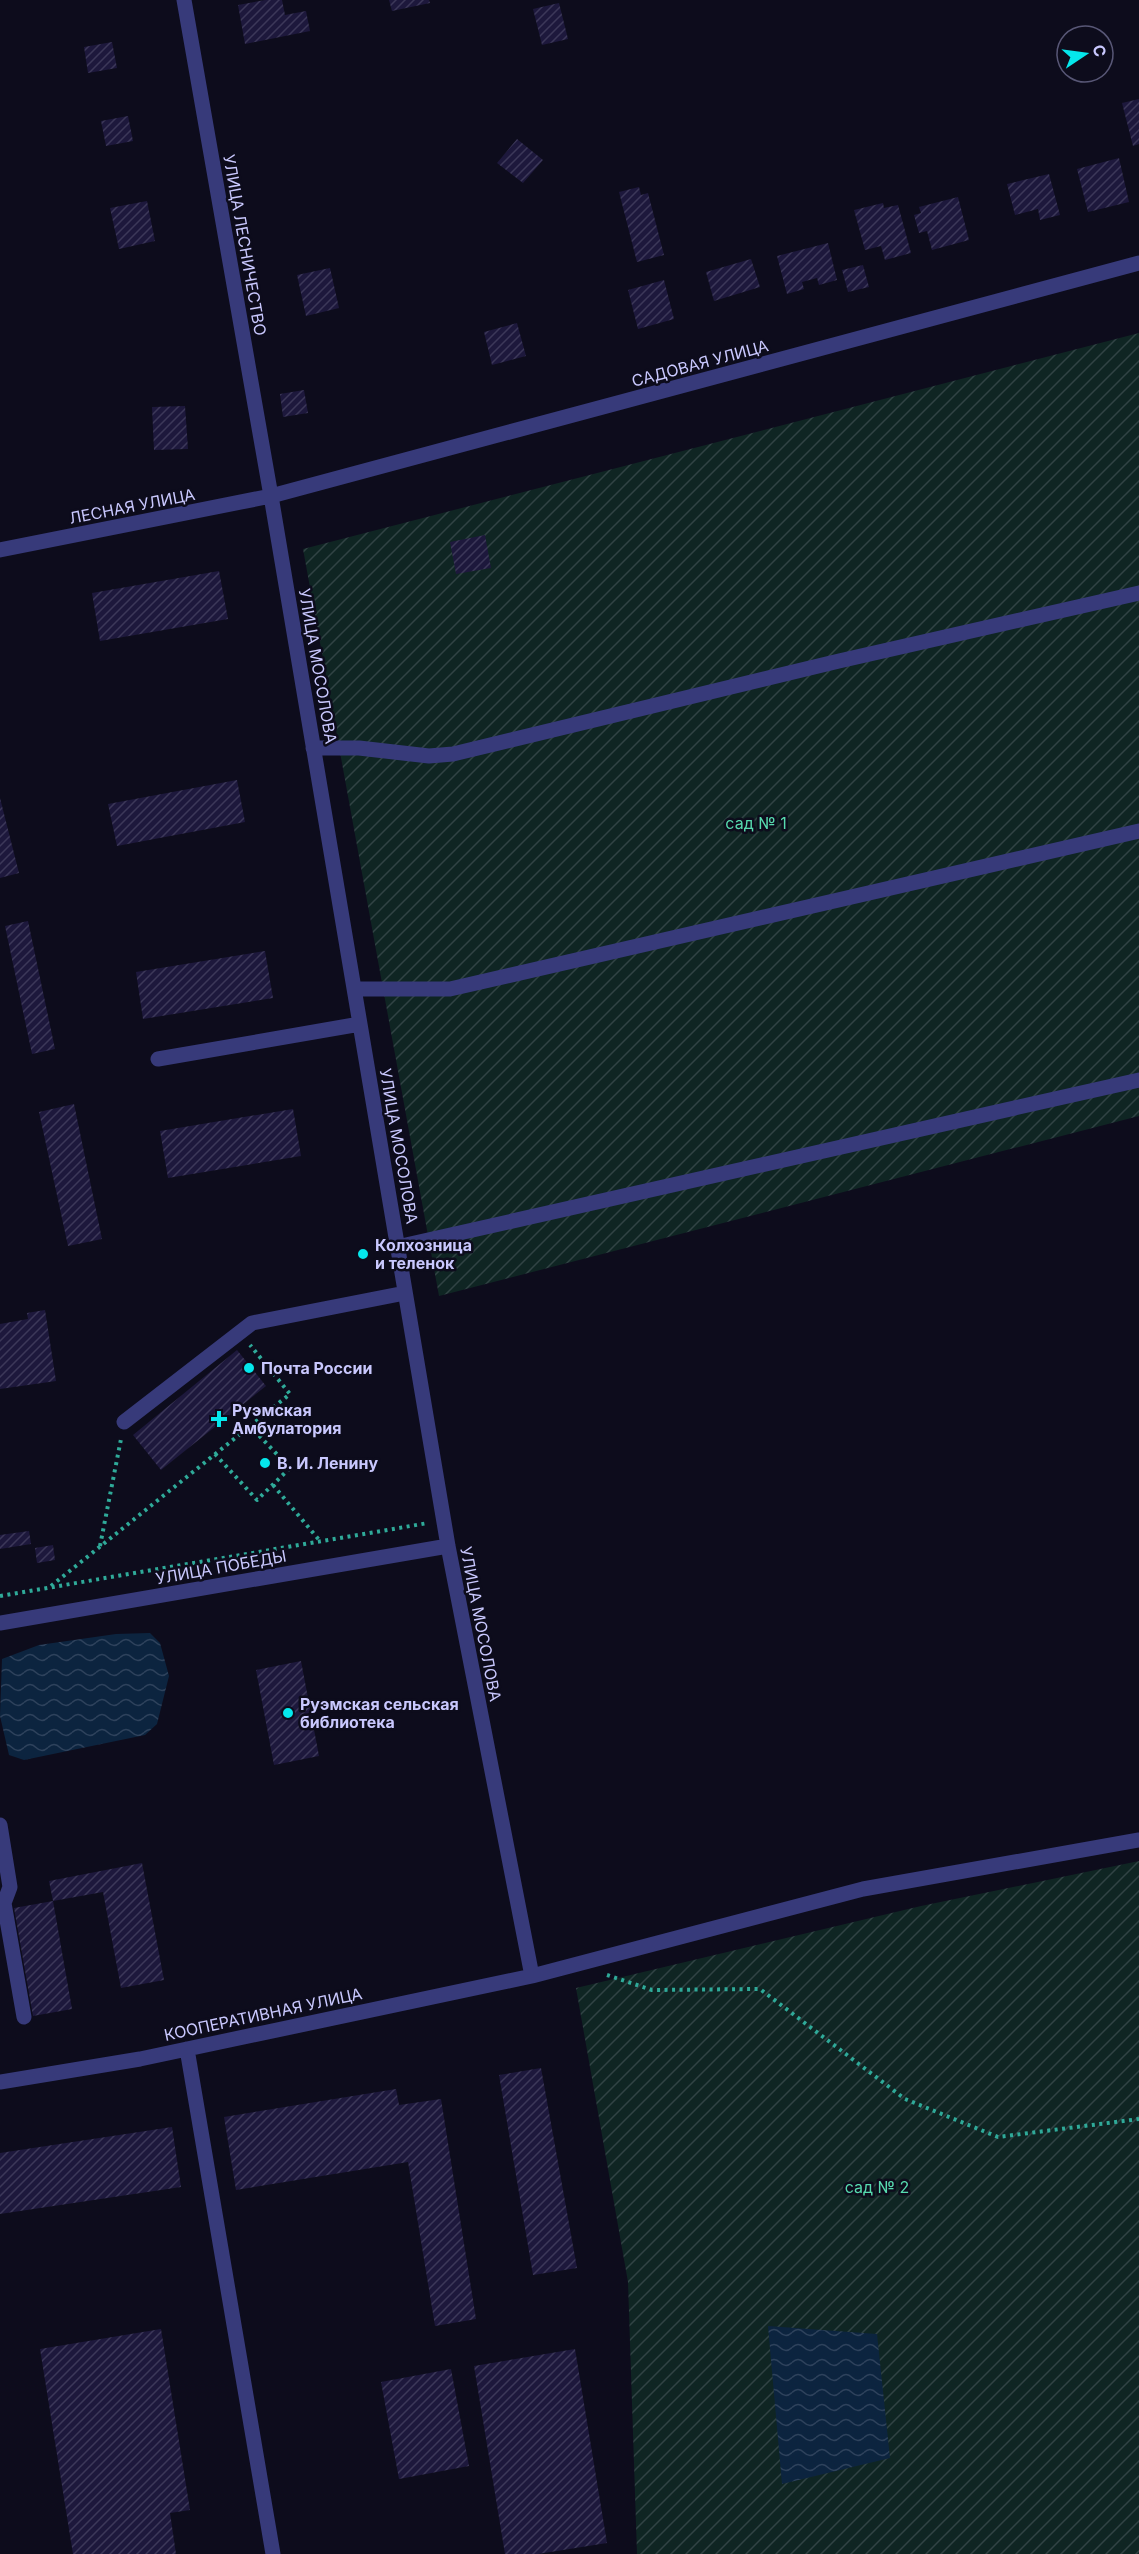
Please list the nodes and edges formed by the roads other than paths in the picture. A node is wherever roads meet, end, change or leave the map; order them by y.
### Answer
1 (184, 0) edge
2 (1139, 263) edge
3 (271, 496) junction
4 (0, 550) edge
5 (1139, 593) edge
6 (314, 747) junction
7 (1139, 831) edge
8 (354, 989) junction
9 (360, 1024) junction
10 (158, 1059) dead end
11 (1139, 1080) edge
12 (398, 1247) junction
13 (405, 1293) junction
14 (124, 1422) road end
15 (447, 1546) junction
16 (0, 1623) edge
17 (0, 1825) edge
18 (1139, 1840) edge
19 (532, 1976) junction
20 (24, 2017) dead end
21 (187, 2049) junction
22 (0, 2082) edge
23 (273, 2554) edge

1 - 3 street, УЛИЦА ЛЕСНИЧЕСТВО
2 - 3 street, САДОВАЯ УЛИЦА
3 - 4 street, ЛЕСНАЯ УЛИЦА
3 - 6 street, УЛИЦА МОСОЛОВА
5 - 6 street
6 - 8 street, УЛИЦА МОСОЛОВА
7 - 8 street
8 - 9 street, УЛИЦА МОСОЛОВА
9 - 10 street
9 - 12 street, УЛИЦА МОСОЛОВА
11 - 12 street
12 - 13 street, УЛИЦА МОСОЛОВА
13 - 14 street
13 - 15 street, УЛИЦА МОСОЛОВА
15 - 16 street, УЛИЦА ПОБЕДЫ
15 - 19 street, УЛИЦА МОСОЛОВА
17 - 20 street
18 - 19 street, КООПЕРАТИВНАЯ УЛИЦА
19 - 21 street, КООПЕРАТИВНАЯ УЛИЦА
21 - 22 street, КООПЕРАТИВНАЯ УЛИЦА
21 - 23 street

